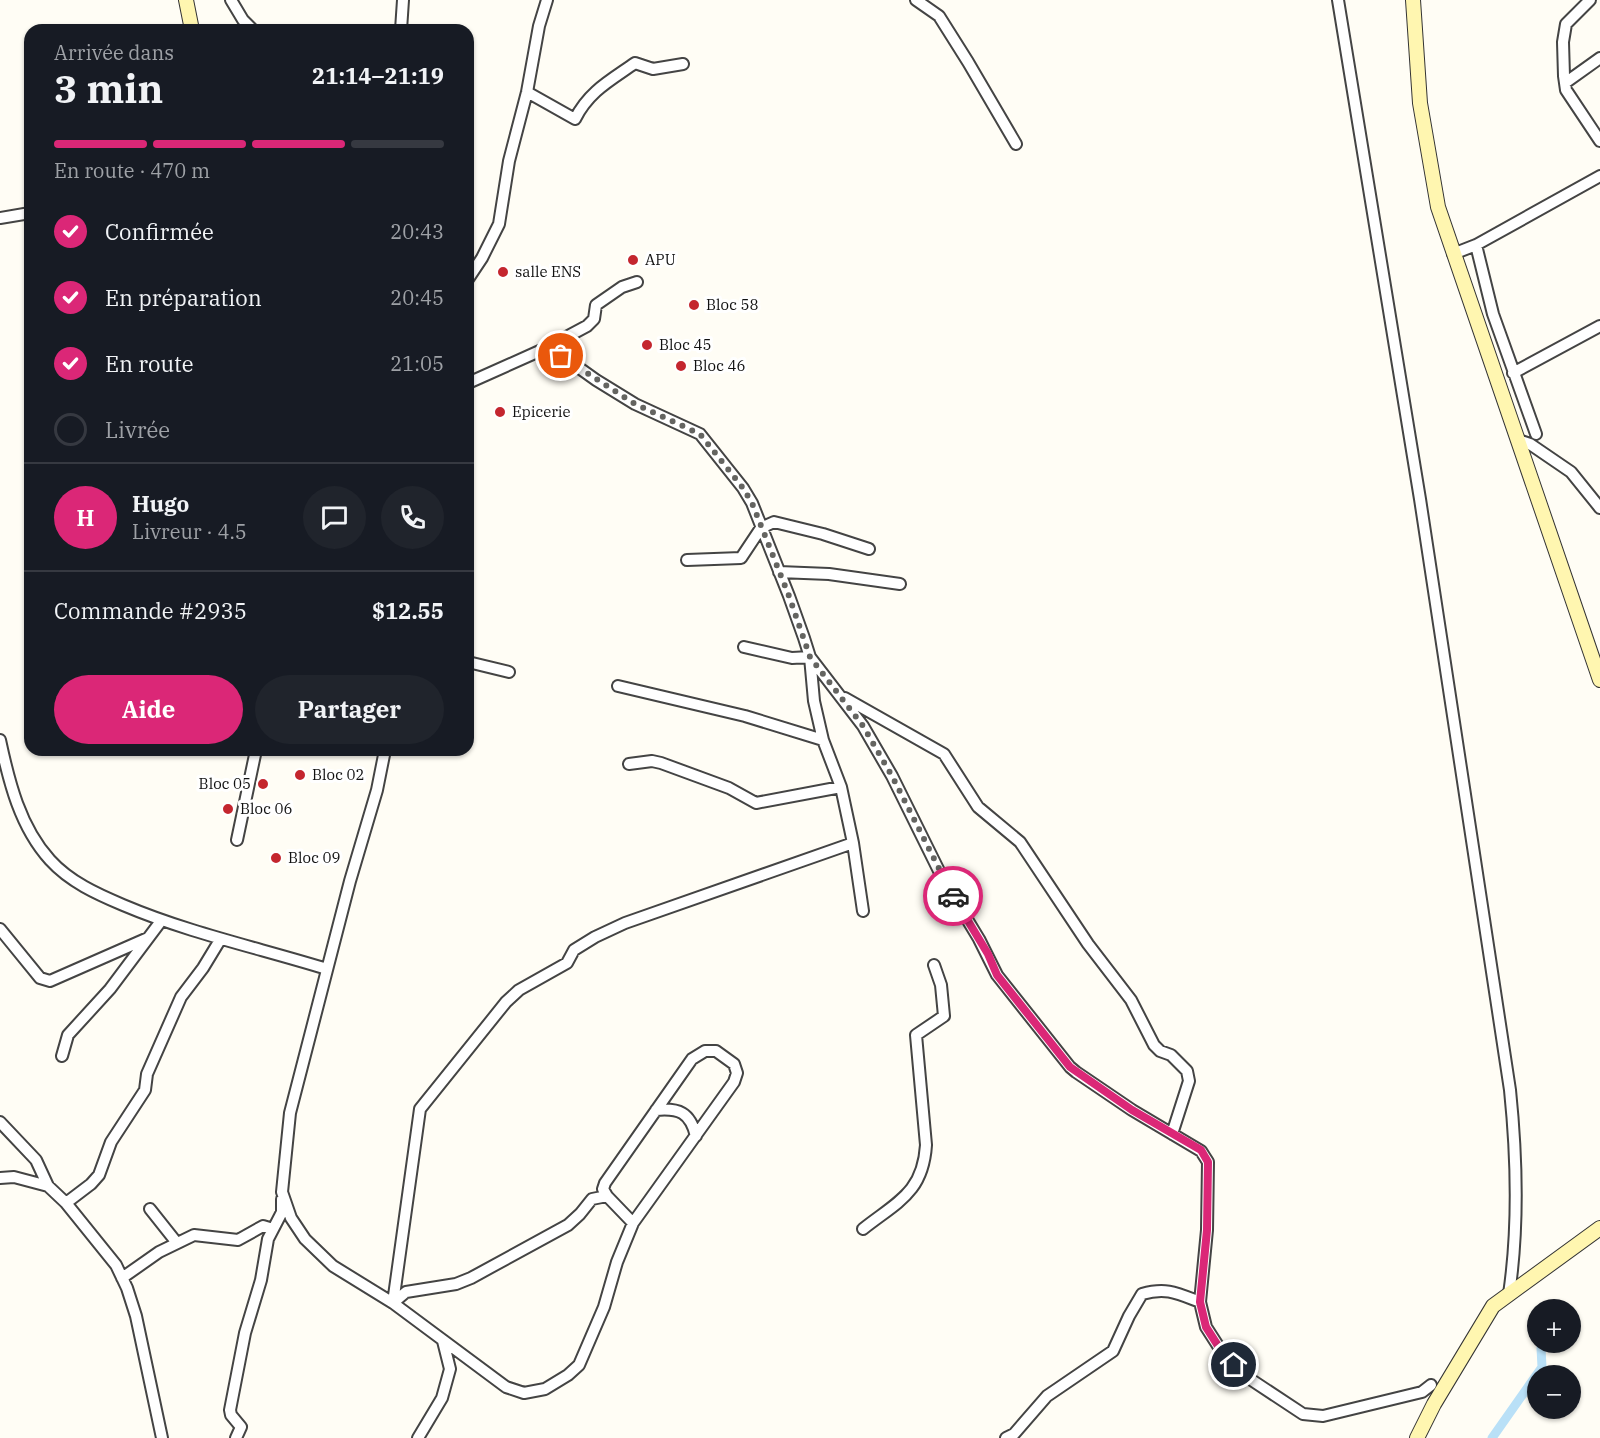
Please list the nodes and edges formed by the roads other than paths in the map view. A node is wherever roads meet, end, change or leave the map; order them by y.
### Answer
1 (186, 0) edge
2 (231, 0) edge
3 (403, 0) edge
4 (547, 0) edge
5 (916, 0) edge
6 (1338, 0) edge
7 (1413, 0) edge
8 (1590, 0) edge
9 (191, 24) edge
10 (247, 24) edge
11 (401, 24) edge
12 (1600, 58) edge
13 (683, 64) dead end
14 (1565, 83) junction
15 (527, 92) junction
16 (1600, 141) edge
17 (1016, 144) dead end
18 (1600, 177) edge
19 (24, 214) edge
20 (0, 218) edge
21 (1476, 245) junction
22 (1453, 254) junction
23 (474, 270) edge
24 (637, 282) dead end
25 (1600, 326) edge
26 (544, 349) junction
27 (1513, 373) junction
28 (474, 380) edge
29 (1536, 434) dead end
30 (1518, 440) junction
31 (1600, 508) edge
32 (761, 528) junction
33 (869, 549) dead end
34 (687, 560) dead end
35 (779, 572) junction
36 (900, 584) dead end
37 (744, 646) dead end
38 (810, 657) junction
39 (474, 664) edge
40 (508, 672) dead end
41 (1600, 680) edge
42 (618, 686) dead end
43 (842, 697) junction
44 (0, 740) edge
45 (823, 740) junction
46 (255, 756) edge
47 (384, 756) edge
48 (629, 764) dead end
49 (841, 787) junction
50 (237, 840) dead end
51 (853, 843) junction
52 (863, 911) dead end
53 (161, 921) junction
54 (0, 929) edge
55 (148, 938) junction
56 (220, 940) junction
57 (934, 965) dead end
58 (327, 969) junction
59 (62, 1056) dead end
60 (656, 1110) junction
61 (0, 1122) edge
62 (1172, 1134) junction
63 (696, 1136) junction
64 (0, 1178) edge
65 (48, 1186) junction
66 (282, 1192) junction
67 (607, 1196) junction
68 (66, 1203) junction
69 (150, 1209) dead end
70 (633, 1223) junction
71 (1600, 1228) edge
72 (273, 1229) junction
73 (863, 1229) dead end
74 (177, 1244) junction
75 (122, 1278) junction
76 (1509, 1294) junction
77 (1200, 1302) junction
78 (393, 1303) junction
79 (443, 1341) junction
80 (1431, 1385) dead end
81 (162, 1438) edge
82 (236, 1438) edge
83 (418, 1438) edge
84 (1006, 1438) edge
85 (1417, 1438) edge

1 - 9 street
2 - 10 street
3 - 11 street
4 - 15 street
5 - 17 street
6 - 76 street
7 - 22 street
8 - 14 street
12 - 14 street
13 - 15 street
14 - 16 street
15 - 23 street
18 - 21 street
19 - 20 street
21 - 22 street
21 - 27 street
22 - 30 street
24 - 26 street
25 - 27 street
26 - 28 street
26 - 32 street
27 - 29 street
30 - 31 street
30 - 41 street
32 - 33 street
32 - 34 street
32 - 35 street
35 - 36 street
35 - 38 street
37 - 38 street
38 - 43 street
38 - 45 street
39 - 40 street
42 - 45 street
43 - 62 street
43 - 62 street
44 - 53 street
45 - 49 street
46 - 50 street
47 - 58 street
48 - 49 street
49 - 51 street
51 - 52 street
51 - 78 street
53 - 55 street
53 - 56 street
54 - 55 street
55 - 59 street
56 - 58 street
56 - 68 street
57 - 73 street
58 - 66 street
60 - 63 street
60 - 63 street
60 - 67 street
61 - 65 street
62 - 77 street
63 - 70 street
64 - 65 street
65 - 68 street
66 - 72 street
66 - 78 street
67 - 70 street
67 - 78 street
68 - 75 street
69 - 74 street
70 - 79 street
71 - 76 street
72 - 74 street
72 - 82 street
74 - 75 street
75 - 81 street
76 - 85 street
77 - 80 street
77 - 84 street
78 - 79 street
79 - 83 street

